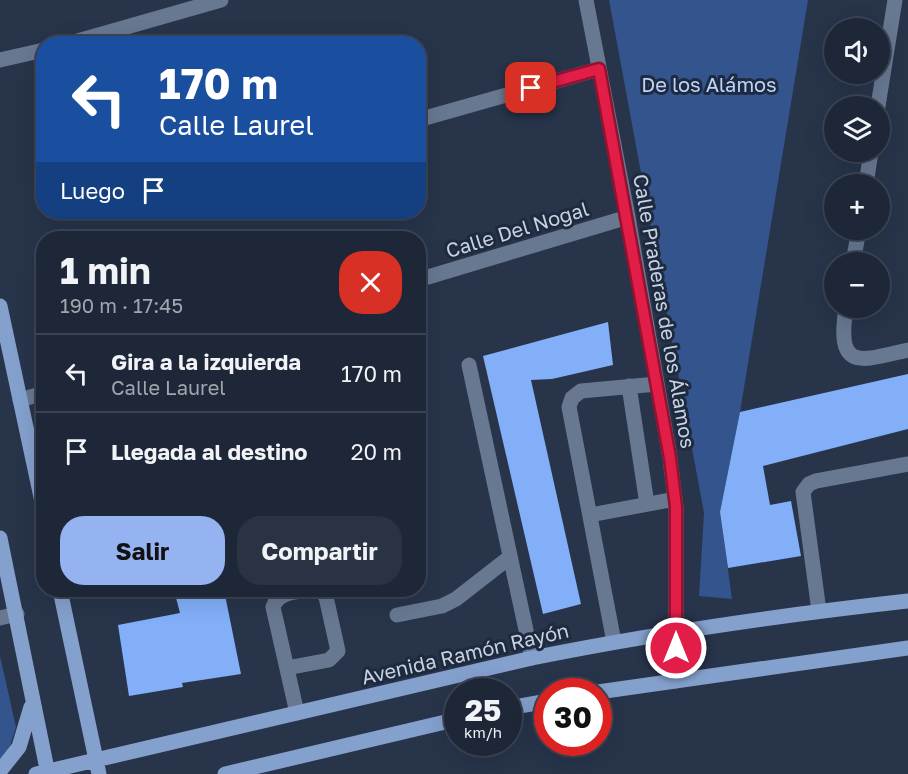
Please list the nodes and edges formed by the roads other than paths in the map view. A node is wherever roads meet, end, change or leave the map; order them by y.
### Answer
1 (221, 0) edge
2 (586, 0) edge
3 (895, 0) edge
4 (95, 36) edge
5 (36, 52) edge
6 (0, 60) edge
7 (599, 69) junction
8 (880, 96) edge
9 (426, 118) edge
10 (628, 217) junction
11 (426, 278) edge
12 (0, 306) edge
13 (845, 318) edge
14 (908, 350) edge
15 (469, 366) dead end
16 (657, 384) junction
17 (629, 386) junction
18 (36, 395) edge
19 (20, 400) junction
20 (908, 464) edge
21 (36, 474) edge
22 (675, 499) junction
23 (647, 504) junction
24 (590, 515) junction
25 (0, 538) edge
26 (510, 557) junction
27 (61, 597) edge
28 (280, 597) edge
29 (326, 597) edge
30 (908, 601) edge
31 (819, 611) junction
32 (17, 614) junction
33 (397, 615) dead end
34 (0, 618) edge
35 (676, 632) junction
36 (614, 642) junction
37 (908, 648) edge
38 (532, 658) junction
39 (287, 668) junction
40 (676, 681) junction
41 (612, 690) edge
42 (32, 701) junction
43 (297, 713) junction
44 (444, 721) edge
45 (98, 768) edge
46 (0, 771) edge
47 (44, 773) edge
48 (225, 774) edge

1 - 4 street
2 - 7 street, Calle Praderas de los Álamos
3 - 8 street
5 - 6 street
7 - 9 street
7 - 10 street, Calle Praderas de los Álamos
10 - 11 street, Calle Del Nogal
10 - 16 street, Calle Praderas de los Álamos
12 - 19 main road
13 - 14 street
15 - 26 street
16 - 17 street
16 - 22 street, Calle Praderas de los Álamos
17 - 23 street
17 - 24 street
18 - 19 street
19 - 21 main road
20 - 31 street
22 - 23 street
22 - 35 street, Calle Praderas de los Álamos
23 - 24 street
24 - 36 street
25 - 32 main road
26 - 33 street
26 - 38 street
27 - 45 main road
28 - 39 street
29 - 39 street
30 - 31 main road, Avenida Ramón Rayón
31 - 35 main road, Avenida Ramón Rayón
32 - 34 street
32 - 42 main road
35 - 36 main road, Avenida Ramón Rayón
35 - 40 street, Calle Praderas de los Álamos
36 - 38 main road, Avenida Ramón Rayón
37 - 40 main road
38 - 43 main road, Avenida Ramón Rayón
39 - 43 street
40 - 41 main road
42 - 46 main road
42 - 47 main road
43 - 45 main road, Avenida Ramón Rayón
44 - 48 main road
45 - 47 main road, Avenida Ramón Rayón

